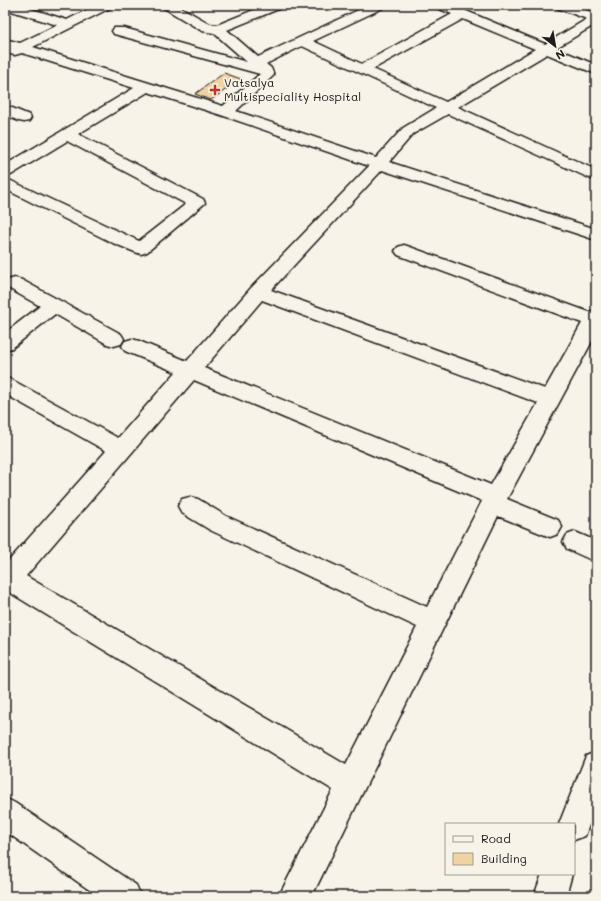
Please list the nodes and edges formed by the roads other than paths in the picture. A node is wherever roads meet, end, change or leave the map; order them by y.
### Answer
1 (6, 5) edge
2 (106, 5) edge
3 (168, 5) edge
4 (379, 5) edge
5 (441, 5) edge
6 (561, 5) edge
7 (272, 6) edge
8 (462, 14) junction
9 (596, 18) edge
10 (68, 24) junction
11 (218, 29) junction
12 (119, 31) dead end
13 (303, 42) junction
14 (5, 43) edge
15 (21, 48) junction
16 (545, 49) junction
17 (5, 56) edge
18 (262, 66) junction
19 (363, 69) junction
20 (596, 70) edge
21 (146, 87) junction
22 (448, 108) junction
23 (5, 109) edge
24 (226, 112) junction
25 (24, 118) dead end
26 (68, 135) junction
27 (379, 164) junction
28 (5, 172) edge
29 (596, 176) edge
30 (5, 183) edge
31 (596, 235) edge
32 (404, 251) dead end
33 (15, 284) dead end
34 (258, 292) junction
35 (54, 305) junction
36 (595, 318) edge
37 (5, 343) edge
38 (191, 370) junction
39 (5, 385) edge
40 (550, 399) junction
41 (122, 450) junction
42 (494, 500) junction
43 (190, 506) dead end
44 (550, 527) dead end
45 (575, 542) dead end
46 (596, 552) edge
47 (7, 581) edge
48 (433, 622) junction
49 (596, 766) edge
50 (351, 784) junction
51 (5, 812) edge
52 (575, 823) edge
53 (557, 875) edge
54 (125, 896) edge
55 (295, 896) edge
56 (550, 896) edge

1 - 10 street
2 - 10 street
3 - 11 street
4 - 13 street
5 - 8 street
6 - 9 street
7 - 11 street
8 - 16 street
8 - 19 street
9 - 16 street
10 - 15 street
11 - 18 street
12 - 18 street
13 - 18 street
13 - 19 street
14 - 15 street
15 - 17 street
15 - 21 street
16 - 20 street
16 - 22 street
18 - 24 street
19 - 22 street
21 - 24 street
21 - 26 street
22 - 27 street
22 - 29 street
23 - 25 street
24 - 27 street
26 - 28 street
26 - 30 street
27 - 31 street
27 - 34 street
32 - 36 street
33 - 35 street
34 - 38 street
34 - 40 street
35 - 37 street
35 - 38 street
36 - 40 street
38 - 41 street
38 - 42 street
39 - 41 street
40 - 42 street
41 - 47 street
42 - 44 street
42 - 48 street
43 - 48 street
45 - 46 street
47 - 50 street
48 - 50 street
49 - 52 street
50 - 55 street
51 - 54 street
53 - 56 street

